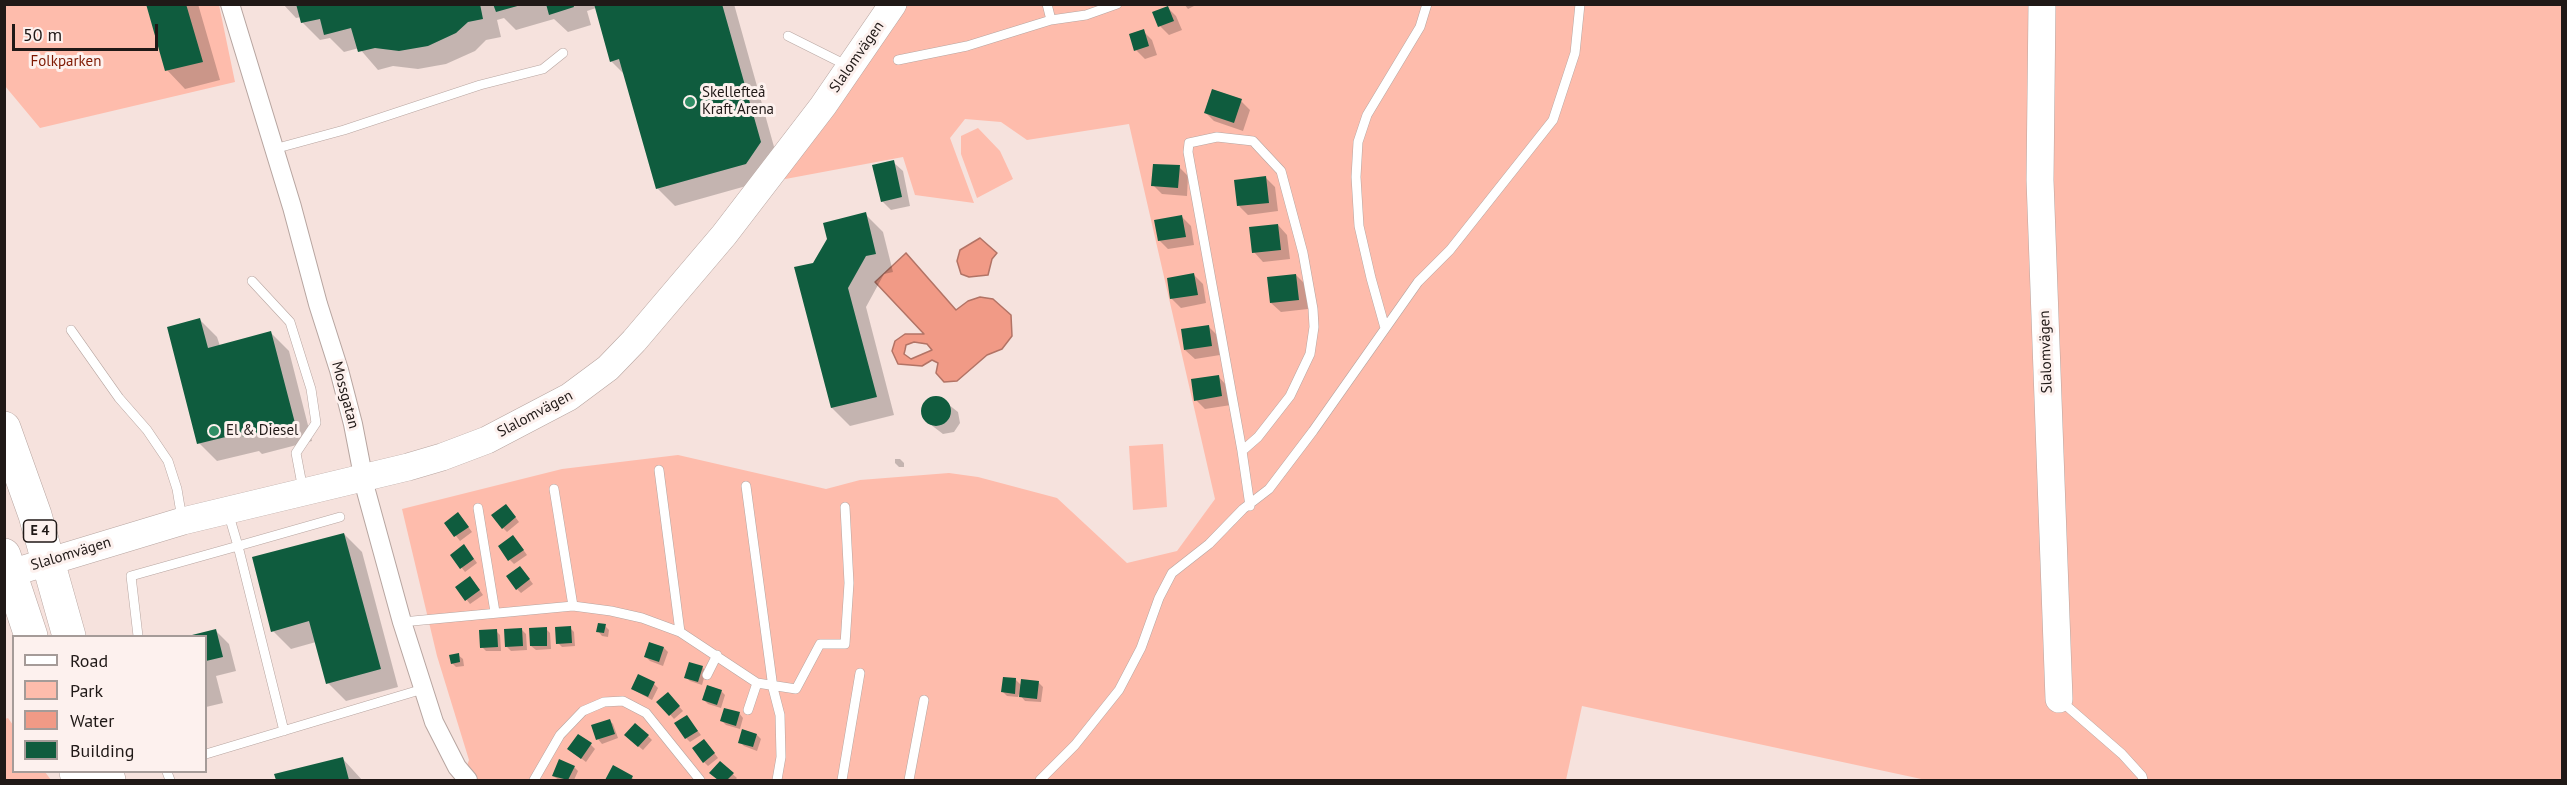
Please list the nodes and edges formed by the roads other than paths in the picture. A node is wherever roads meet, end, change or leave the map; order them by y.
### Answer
1 (230, 4) edge
2 (893, 4) edge
3 (1047, 4) edge
4 (1117, 4) edge
5 (1427, 4) edge
6 (1580, 4) edge
7 (2042, 4) edge
8 (1051, 20) junction
9 (788, 36) dead end
10 (563, 52) dead end
11 (898, 60) dead end
12 (850, 67) junction
13 (274, 149) junction
14 (252, 281) dead end
15 (1385, 328) junction
16 (71, 330) dead end
17 (4, 428) edge
18 (1242, 452) junction
19 (659, 470) dead end
20 (363, 478) junction
21 (746, 486) dead end
22 (554, 489) dead end
23 (304, 491) junction
24 (1250, 506) junction
25 (845, 507) dead end
26 (478, 508) dead end
27 (228, 510) junction
28 (340, 517) dead end
29 (183, 521) junction
30 (238, 546) junction
31 (48, 561) junction
32 (8, 564) edge
33 (573, 606) junction
34 (495, 612) junction
35 (402, 622) junction
36 (680, 632) junction
37 (32, 635) edge
38 (69, 635) edge
39 (138, 635) edge
40 (717, 655) junction
41 (860, 673) dead end
42 (707, 675) dead end
43 (757, 683) junction
44 (773, 688) junction
45 (423, 689) junction
46 (2059, 699) joint
47 (924, 700) dead end
48 (748, 710) dead end
49 (284, 731) junction
50 (207, 754) edge
51 (468, 780) edge
52 (534, 780) edge
53 (700, 780) edge
54 (777, 780) edge
55 (842, 780) edge
56 (909, 780) edge
57 (1041, 780) edge
58 (2143, 780) edge

1 - 13 street, Mossgatan
2 - 12 street, Slalomvägen
3 - 8 lane
4 - 8 lane
5 - 15 lane
6 - 15 lane
7 - 46 street, Slalomvägen
8 - 11 lane
9 - 12 lane
10 - 13 lane
12 - 20 street, Slalomvägen
13 - 20 street, Mossgatan
14 - 23 lane
15 - 24 lane
16 - 29 lane
17 - 31 highway, E 4
18 - 18 lane
18 - 24 lane
19 - 36 lane
20 - 23 street, Slalomvägen
20 - 35 street, Mossgatan
21 - 44 lane
22 - 33 lane
23 - 27 street, Slalomvägen
24 - 57 lane
25 - 44 lane
26 - 34 lane
27 - 29 street, Slalomvägen
27 - 30 lane
28 - 30 lane
29 - 31 street, Slalomvägen
30 - 39 lane
30 - 49 lane
31 - 32 street, Slalomvägen
31 - 38 highway, E 4
32 - 37 highway
33 - 34 lane
33 - 36 lane
34 - 35 lane
35 - 45 street, Mossgatan
36 - 40 lane
40 - 42 lane
40 - 43 lane
41 - 55 lane
43 - 44 lane
43 - 48 lane
44 - 54 lane
45 - 49 lane
45 - 51 street, Mossgatan
46 - 58 lane
47 - 56 lane
49 - 50 lane
52 - 53 lane

